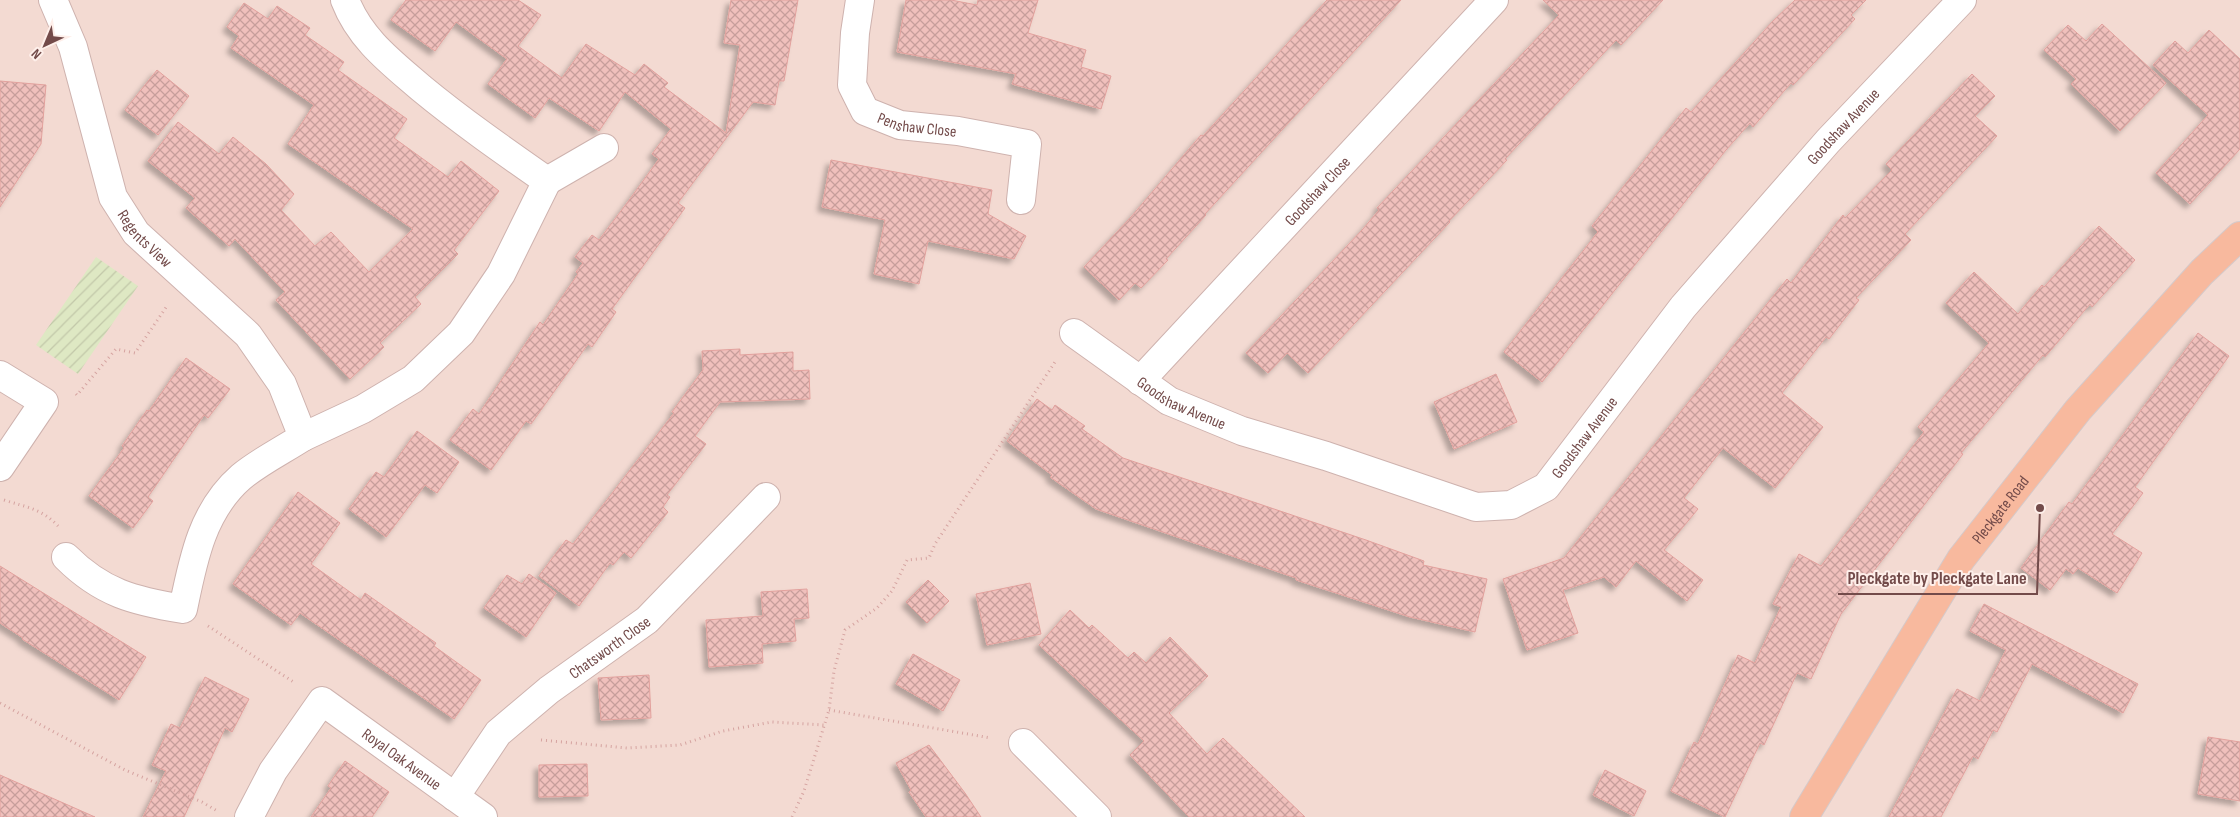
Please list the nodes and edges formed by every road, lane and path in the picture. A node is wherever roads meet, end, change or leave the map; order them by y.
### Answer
1 (53, 0) edge
2 (345, 0) edge
3 (860, 0) edge
4 (1494, 0) edge
5 (1962, 0) edge
6 (604, 148) dead end
7 (547, 181) junction
8 (1021, 200) dead end
9 (2240, 236) edge
10 (186, 279) junction
11 (1074, 333) joint
12 (0, 375) edge
13 (1140, 381) junction
14 (44, 402) junction
15 (303, 437) junction
16 (0, 467) edge
17 (766, 497) dead end
18 (0, 498) edge
19 (66, 557) joint
20 (183, 609) junction
21 (322, 701) junction
22 (0, 704) edge
23 (829, 710) junction
24 (824, 725) junction
25 (498, 733) junction
26 (1023, 743) joint
27 (455, 797) junction
28 (222, 813) dead end
29 (249, 817) edge
30 (483, 817) edge
31 (792, 817) edge
32 (1097, 817) edge
33 (1804, 817) edge

1 - 10 street, Regents View
2 - 7 street
3 - 8 street, Penshaw Close
4 - 13 street, Goodshaw Close
5 - 13 street, Goodshaw Avenue
6 - 7 street
7 - 15 street
9 - 33 main road, Pleckgate Road
10 - 14 path
10 - 15 street, Regents View
11 - 13 street, Goodshaw Avenue
11 - 23 path
12 - 14 street
14 - 16 street
15 - 20 street
17 - 25 street, Chatsworth Close
18 - 19 path
19 - 20 street
20 - 21 path
21 - 27 street, Royal Oak Avenue
21 - 29 street
22 - 28 path
23 - 24 path
23 - 26 path
24 - 25 path
24 - 31 path
25 - 27 street, Chatsworth Close
26 - 32 street
27 - 30 street, Royal Oak Avenue

